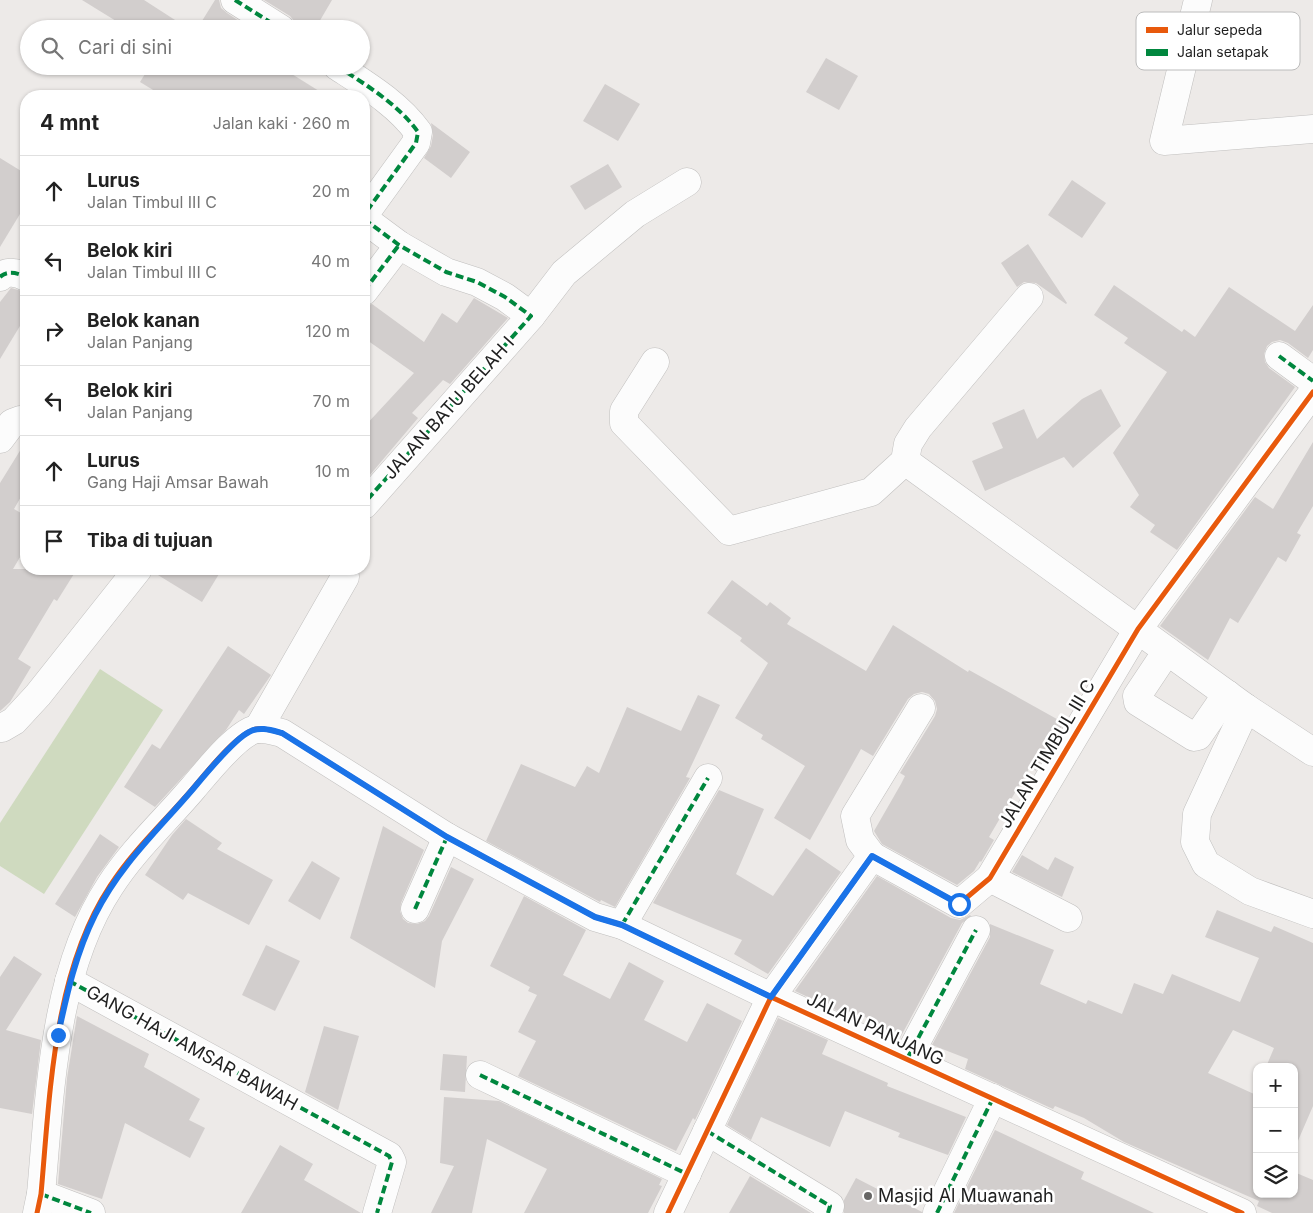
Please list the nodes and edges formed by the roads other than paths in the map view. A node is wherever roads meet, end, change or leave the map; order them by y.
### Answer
1 (235, 0) edge
2 (267, 20) edge
3 (1181, 70) edge
4 (351, 75) edge
5 (1313, 129) edge
6 (687, 182) dead end
7 (370, 207) edge
8 (370, 223) edge
9 (399, 245) junction
10 (20, 275) edge
11 (0, 277) edge
12 (370, 283) edge
13 (1029, 297) dead end
14 (531, 316) junction
15 (1279, 356) dead end
16 (655, 362) dead end
17 (1313, 381) edge
18 (1313, 392) edge
19 (20, 420) edge
20 (0, 438) edge
21 (904, 461) junction
22 (370, 498) edge
23 (133, 575) edge
24 (345, 575) edge
25 (1138, 629) junction
26 (1167, 651) junction
27 (1236, 701) junction
28 (921, 708) dead end
29 (0, 727) edge
30 (258, 729) junction
31 (1313, 752) edge
32 (708, 778) dead end
33 (447, 837) junction
34 (872, 856) junction
35 (990, 878) junction
36 (415, 908) dead end
37 (1313, 914) edge
38 (1068, 918) dead end
39 (622, 925) junction
40 (976, 930) dead end
41 (69, 981) junction
42 (771, 997) junction
43 (907, 1059) junction
44 (480, 1074) dead end
45 (993, 1098) junction
46 (707, 1131) junction
47 (687, 1174) junction
48 (39, 1204) edge
49 (91, 1213) edge
50 (377, 1213) edge
51 (668, 1213) edge
52 (828, 1213) edge
53 (937, 1213) edge
54 (1242, 1213) edge

1 - 2 street
3 - 5 street
4 - 7 street
6 - 14 street, JALAN BATU BELAH I
8 - 9 street
9 - 12 street
9 - 14 street
10 - 11 street
13 - 21 street
14 - 22 street, JALAN BATU BELAH I
15 - 17 street
16 - 21 street
18 - 25 street, JALAN TIMBUL III C
19 - 20 street
21 - 25 street
23 - 29 street
24 - 30 street
25 - 26 street
25 - 35 street, JALAN TIMBUL III C
26 - 27 street
26 - 27 street
27 - 31 street
27 - 37 street
28 - 34 street
30 - 33 street, JALAN PANJANG
30 - 41 street
32 - 39 street
33 - 36 street
33 - 39 street, JALAN PANJANG
34 - 35 street, JALAN TIMBUL III C
34 - 42 street
35 - 38 street
39 - 42 street, JALAN PANJANG
40 - 43 street
41 - 48 street, GANG HAJI AMSAR BAWAH
41 - 50 street, GANG HAJI AMSAR BAWAH
42 - 43 street, JALAN PANJANG
42 - 46 street
43 - 45 street, JALAN PANJANG
44 - 47 street
45 - 53 street
45 - 54 street, JALAN PANJANG
46 - 47 street
46 - 52 street
47 - 51 street
48 - 49 street

